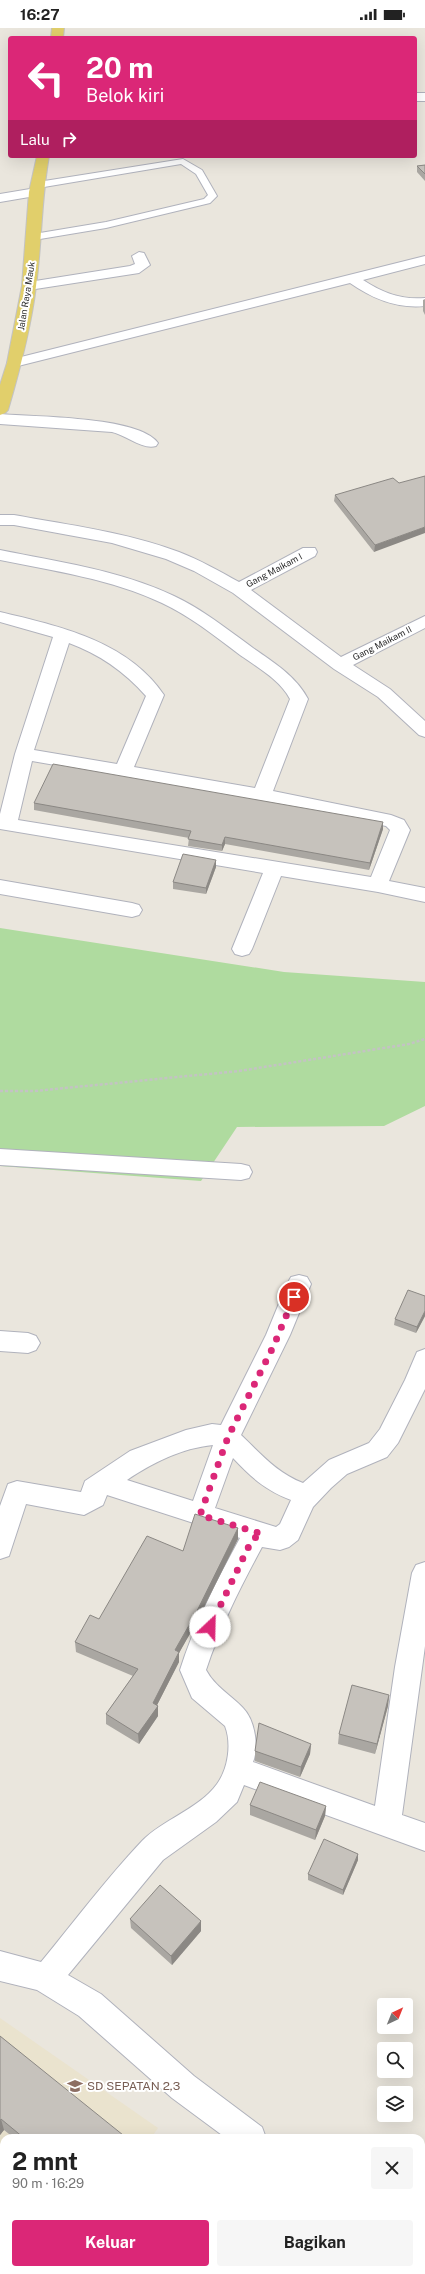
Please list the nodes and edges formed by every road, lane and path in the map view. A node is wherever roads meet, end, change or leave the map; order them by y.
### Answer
1 (43, 158) edge
2 (37, 189) junction
3 (0, 198) edge
4 (34, 237) junction
5 (139, 256) dead end
6 (425, 260) edge
7 (353, 279) junction
8 (30, 286) junction
9 (425, 302) edge
10 (14, 363) junction
11 (0, 410) edge
12 (0, 419) edge
13 (150, 444) dead end
14 (5, 538) edge
15 (309, 552) dead end
16 (239, 589) junction
17 (0, 617) edge
18 (425, 621) edge
19 (63, 634) junction
20 (340, 665) junction
21 (425, 731) edge
22 (24, 754) junction
23 (124, 770) junction
24 (262, 795) junction
25 (4, 823) edge
26 (275, 868) junction
27 (378, 885) junction
28 (0, 887) edge
29 (425, 895) edge
30 (132, 910) dead end
31 (242, 949) dead end
32 (425, 1039) edge
33 (2, 1091) edge
34 (0, 1157) edge
35 (241, 1172) dead end
36 (299, 1284) dead end
37 (0, 1341) edge
38 (28, 1343) dead end
39 (422, 1374) edge
40 (228, 1437) junction
41 (103, 1483) junction
42 (9, 1491) edge
43 (308, 1495) junction
44 (200, 1515) junction
45 (262, 1534) junction
46 (0, 1548) edge
47 (425, 1573) edge
48 (237, 1769) junction
49 (387, 1823) junction
50 (425, 1837) edge
51 (0, 1966) edge
52 (46, 1979) junction
53 (246, 2134) edge

1 - 2 main road, Jalan Raya Mauk
2 - 3 street
2 - 4 main road, Jalan Raya Mauk
2 - 4 lane
4 - 8 main road, Jalan Raya Mauk
5 - 8 street
6 - 7 street
7 - 9 street
7 - 10 street
8 - 10 main road, Jalan Raya Mauk
10 - 11 main road, Jalan Raya Mauk
12 - 13 street
14 - 16 street
14 - 24 street
15 - 16 street, Gang Maikam I
16 - 20 street
17 - 19 street
18 - 20 street, Gang Maikam II
19 - 22 street
19 - 23 street
20 - 21 street
22 - 23 street
22 - 25 street
23 - 24 street
24 - 27 street
25 - 26 street
26 - 27 street
26 - 31 street
27 - 29 street
28 - 30 street
32 - 33 path
34 - 35 street
36 - 40 street
37 - 38 street
39 - 43 street
40 - 41 street
40 - 43 street
40 - 44 street
41 - 42 street
41 - 44 street
42 - 46 street
43 - 45 street
44 - 45 street
45 - 48 street
47 - 49 street
48 - 49 street
48 - 52 street
49 - 50 street
51 - 52 street
52 - 53 street

